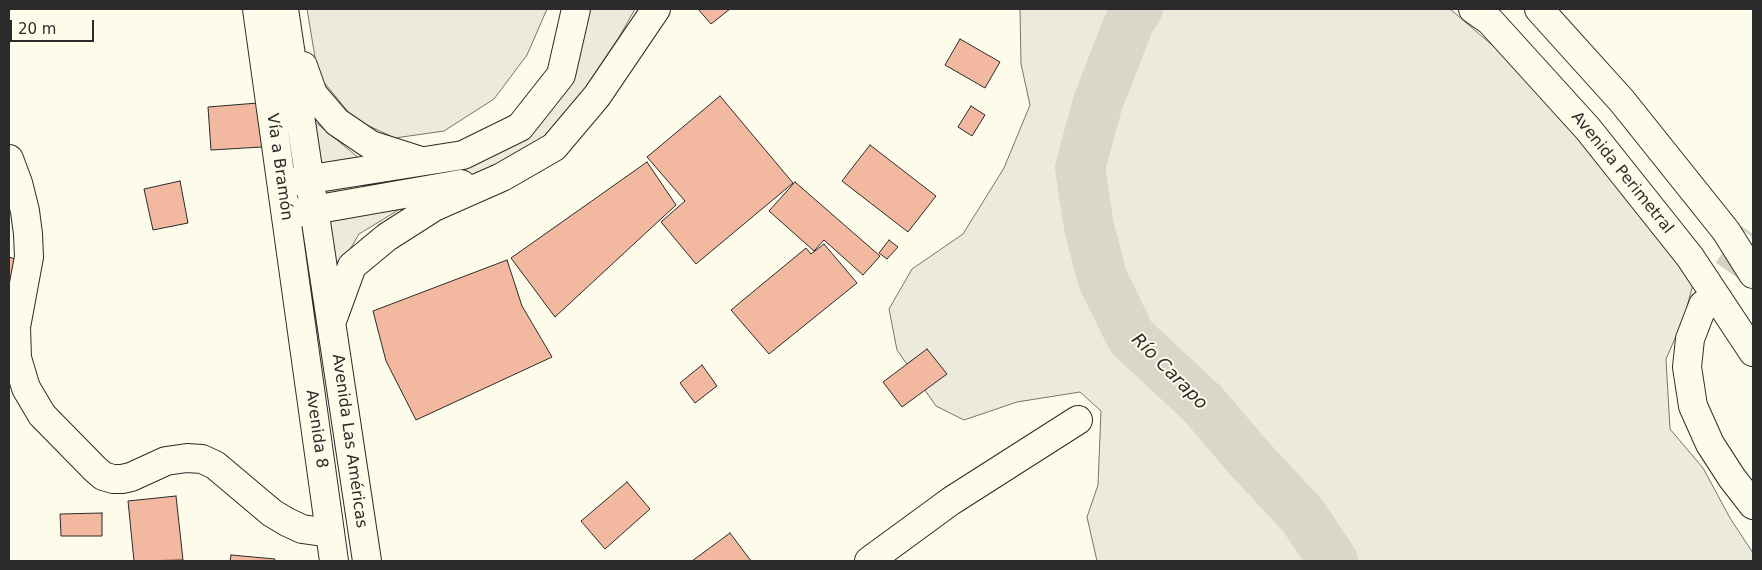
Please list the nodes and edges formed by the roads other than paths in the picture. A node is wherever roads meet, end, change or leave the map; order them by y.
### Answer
1 (257, 9) edge
2 (576, 9) edge
3 (656, 9) edge
4 (1473, 9) edge
5 (1539, 9) edge
6 (285, 12) edge
7 (9, 159) edge
8 (422, 161) junction
9 (502, 177) junction
10 (310, 179) junction
11 (281, 184) junction
12 (314, 211) junction
13 (285, 215) junction
14 (1753, 274) edge
15 (1703, 305) tunnel mouth
16 (332, 320) junction
17 (301, 325) joint
18 (1753, 352) edge
19 (1078, 420) dead end
20 (1753, 505) edge
21 (330, 533) junction
22 (334, 561) edge
23 (367, 561) edge
24 (869, 561) edge

1 - 11 main road, Vía a Bramón
2 - 8 main road
3 - 9 main road
4 - 18 main road, Avenida Perimetral
5 - 14 main road
6 - 8 main road
6 - 10 main road, Vía a Bramón
7 - 21 main road
8 - 10 main road
9 - 12 main road
9 - 16 main road
10 - 11 main road
10 - 12 main road, Vía a Bramón
11 - 13 main road, Vía a Bramón
12 - 13 main road
12 - 16 main road, Vía a Bramón
13 - 17 main road, Vía a Bramón
15 - 20 main road
16 - 23 main road, Avenida Las Américas
17 - 21 main road, Avenida 8
19 - 24 main road
21 - 22 main road, Avenida Las Américas

